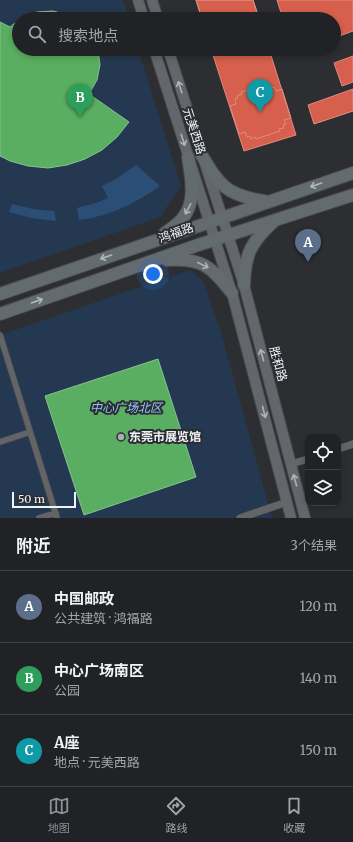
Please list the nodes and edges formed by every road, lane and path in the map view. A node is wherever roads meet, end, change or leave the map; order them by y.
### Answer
1 (138, 0) edge
2 (152, 0) edge
3 (142, 12) edge
4 (156, 12) edge
5 (156, 56) edge
6 (170, 56) edge
7 (201, 154) junction
8 (188, 157) junction
9 (353, 172) edge
10 (353, 195) edge
11 (267, 202) junction
12 (222, 217) junction
13 (276, 220) junction
14 (209, 221) junction
15 (228, 235) junction
16 (215, 239) junction
17 (142, 244) junction
18 (151, 261) junction
19 (244, 285) junction
20 (232, 293) junction
21 (0, 294) edge
22 (0, 314) edge
23 (0, 335) edge
24 (30, 432) junction
25 (0, 442) edge
26 (353, 444) edge
27 (341, 448) edge
28 (305, 459) edge
29 (291, 464) junction
30 (287, 502) junction
31 (56, 515) edge
32 (40, 518) edge
33 (240, 518) edge
34 (292, 518) edge
35 (305, 518) edge

1 - 3 main road
2 - 4 main road
5 -> 8 main road, 元美西路
7 -> 6 main road, 元美西路
7 - 11 main road
7 - 12 main road, 元美西路
8 - 14 main road, 元美西路
8 -> 17 main road
9 -> 11 main road, 鸿福路
10 - 13 main road, 鸿福路
11 - 12 main road, 鸿福路
12 - 14 main road, 鸿福路
12 - 15 main road, 胜和路
13 - 15 main road, 鸿福路
13 - 19 main road
14 - 16 main road
14 - 17 main road, 鸿福路
15 - 16 main road, 鸿福路
15 - 19 main road, 胜和路
16 - 18 main road, 鸿福路
16 - 20 main road
17 -> 21 main road, 鸿福路
18 -> 20 main road
22 -> 18 main road, 鸿福路
29 -> 19 main road, 胜和路
20 -> 30 main road
23 - 24 street
24 - 25 street
24 - 31 street
26 - 27 street
28 - 29 street
35 -> 29 main road, 胜和路
30 - 33 street
30 - 34 main road
31 - 32 street

